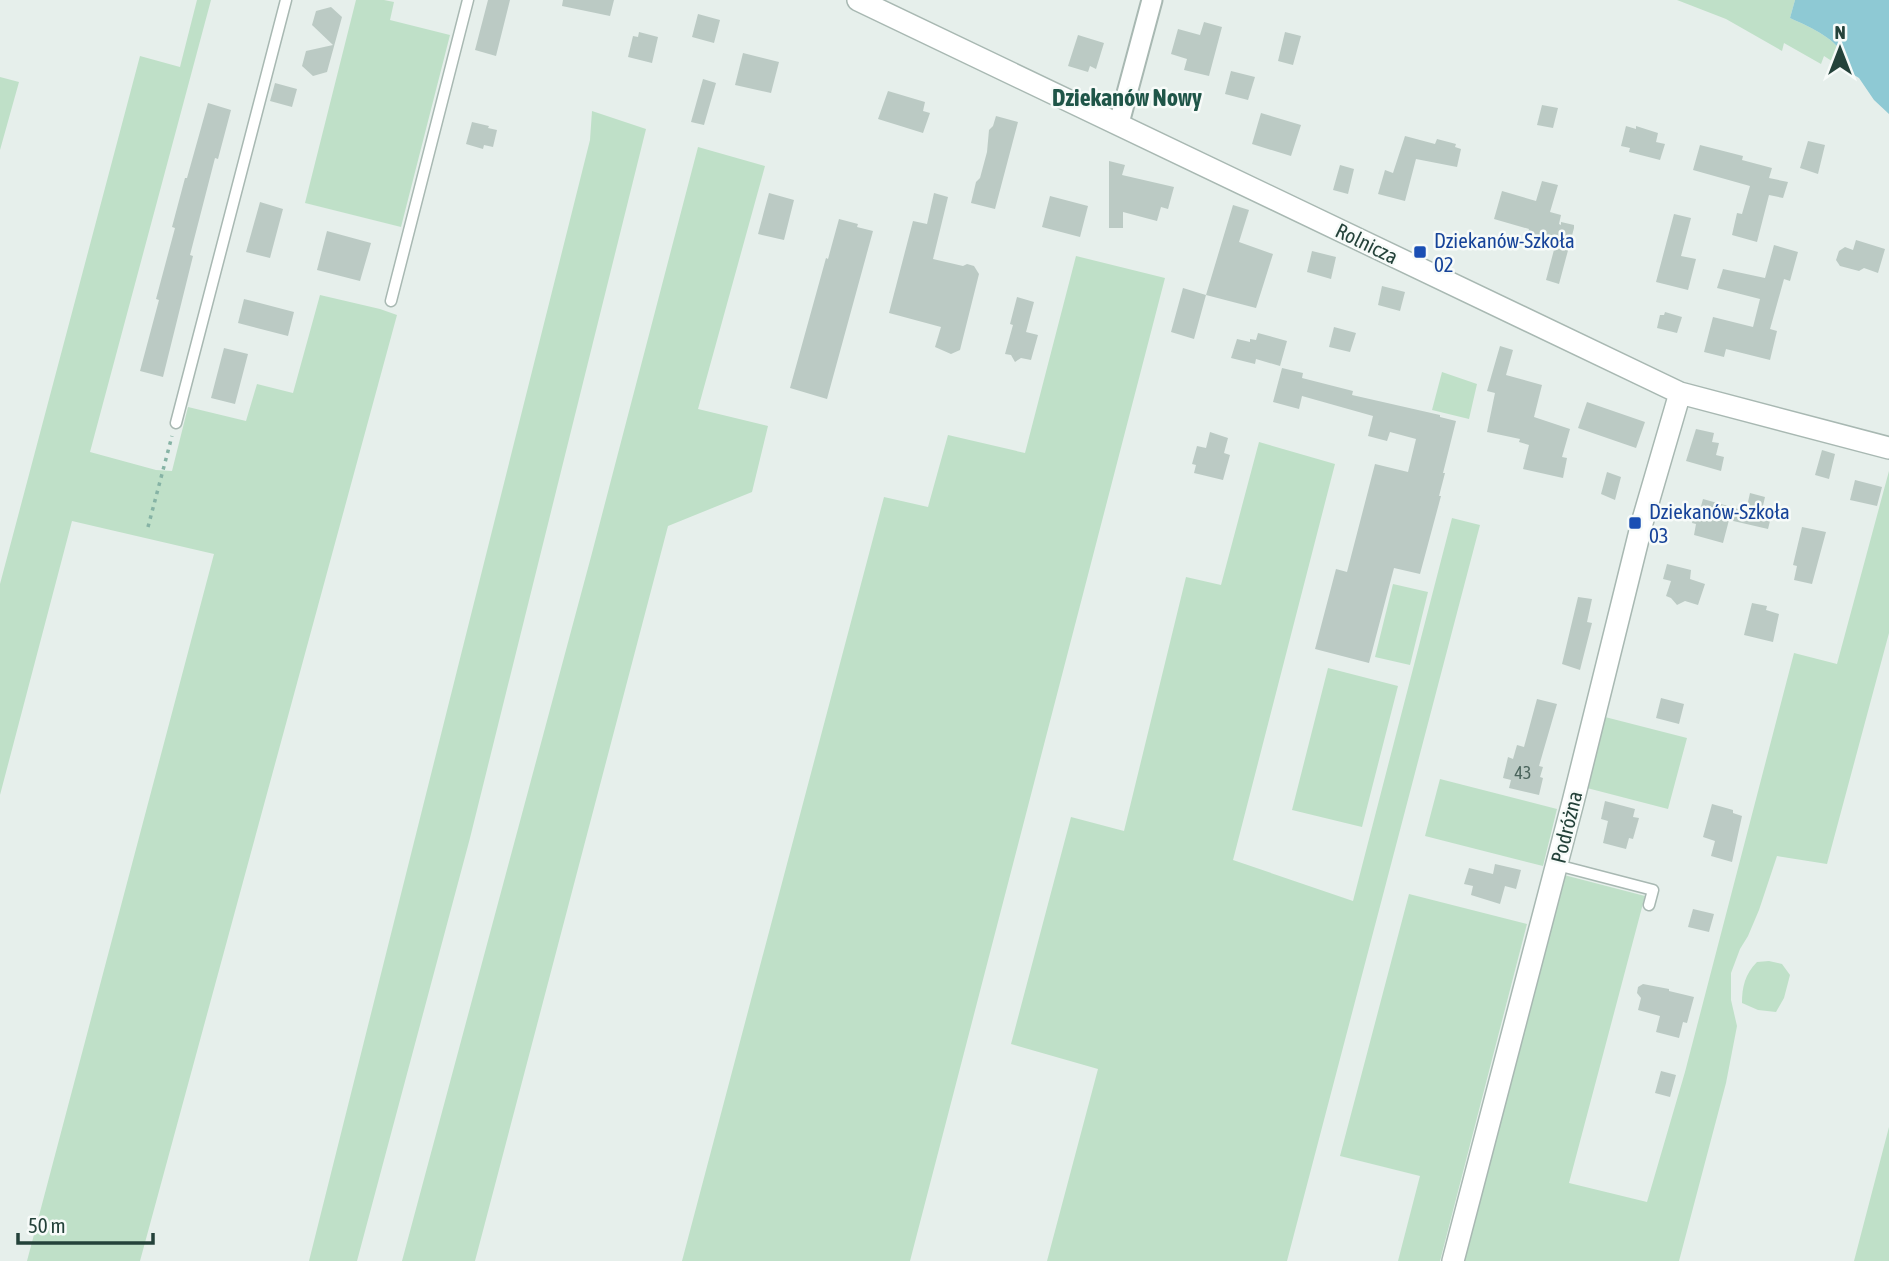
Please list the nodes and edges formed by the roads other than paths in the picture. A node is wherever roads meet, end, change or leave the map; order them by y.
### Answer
1 (286, 0) edge
2 (468, 0) edge
3 (858, 0) edge
4 (1152, 0) edge
5 (1119, 123) junction
6 (391, 301) dead end
7 (1680, 393) junction
8 (176, 423) road end
9 (1889, 448) edge
10 (1556, 865) junction
11 (1649, 905) dead end
12 (1453, 1261) edge

1 - 8 lane
2 - 6 lane
3 - 5 street, Rolnicza
4 - 5 street
5 - 7 street, Rolnicza
7 - 9 street, Rolnicza
7 - 10 street, Podróżna
10 - 11 lane
10 - 12 street, Podróżna

